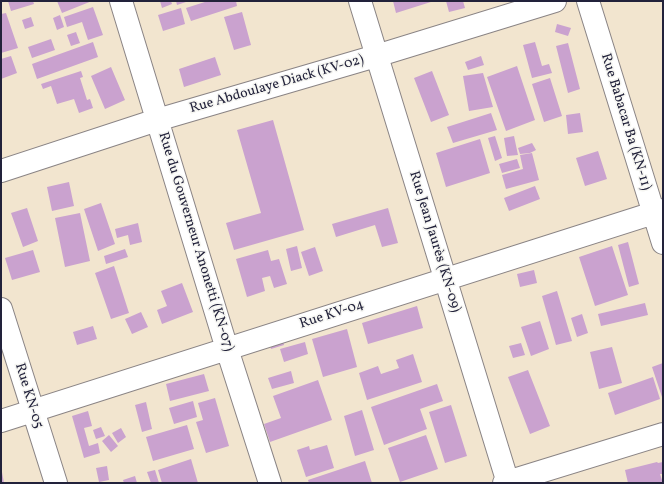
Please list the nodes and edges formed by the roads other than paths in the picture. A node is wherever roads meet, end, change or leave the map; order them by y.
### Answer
1 (121, 1) edge
2 (360, 1) edge
3 (555, 1) edge
4 (588, 1) edge
5 (376, 56) junction
6 (157, 120) junction
7 (1, 171) edge
8 (658, 211) edge
9 (663, 243) edge
10 (445, 279) junction
11 (1, 309) edge
12 (227, 349) junction
13 (33, 411) junction
14 (1, 421) edge
15 (663, 434) edge
16 (56, 483) edge
17 (270, 483) edge
18 (507, 483) edge

1 - 6 street, Rue du Gouverneur Anonetti (KN-07)
2 - 5 street, Rue Jean Jaurès (KN-09)
3 - 5 street, Rue Abdoulaye Diack (KV-02)
4 - 8 street, Rue Babacar Ba (KN-11)
5 - 6 street, Rue Abdoulaye Diack (KV-02)
5 - 10 street, Rue Jean Jaurès (KN-09)
6 - 7 street, Rue Abdoulaye Diack (KV-02)
6 - 12 street, Rue du Gouverneur Anonetti (KN-07)
8 - 9 street, Rue Babacar Ba (KN-11)
8 - 10 street, Rue KV-04
10 - 12 street, Rue KV-04
10 - 18 street, Rue Jean Jaurès (KN-09)
11 - 13 street, Rue KN-05
12 - 13 street, Rue KV-04
12 - 17 street, Rue du Gouverneur Anonetti (KN-07)
13 - 14 street, Rue KV-04
13 - 16 street, Rue KN-05
15 - 18 street

